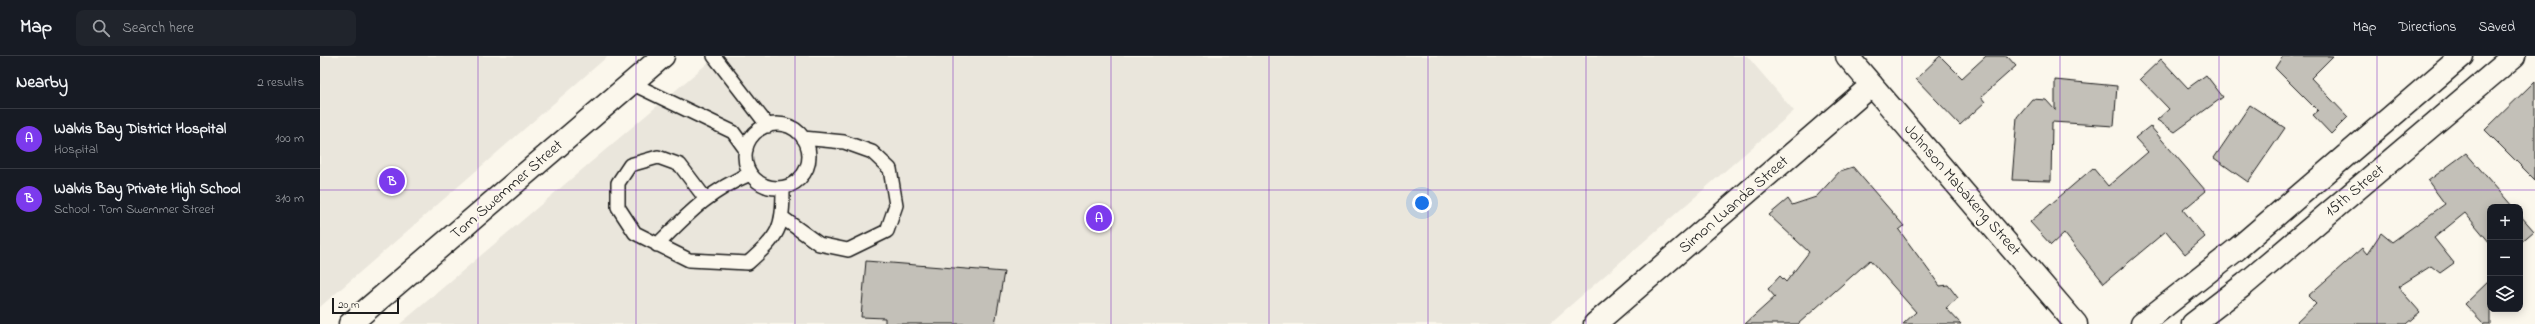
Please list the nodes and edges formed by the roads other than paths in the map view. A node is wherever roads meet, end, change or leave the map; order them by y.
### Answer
1 (663, 56) edge
2 (714, 56) edge
3 (1847, 56) edge
4 (2462, 56) edge
5 (2514, 56) edge
6 (631, 83) junction
7 (1872, 85) junction
8 (768, 126) junction
9 (803, 138) junction
10 (746, 150) junction
11 (750, 174) junction
12 (783, 188) junction
13 (705, 198) junction
14 (783, 218) junction
15 (657, 244) junction
16 (350, 324) edge
17 (1595, 324) edge
18 (2076, 324) edge
19 (2142, 324) edge
20 (2193, 324) edge

1 - 6 street, Tom Swemmer Street
2 - 8 lane
3 - 7 street, Johnson Mabakeng Street
4 - 19 street, 15th Street
5 - 20 street, 15th Street
6 - 10 lane
6 - 16 street, Tom Swemmer Street
7 - 17 street, Simon Luanda Street
7 - 18 street, Johnson Mabakeng Street
8 - 9 lane
8 - 10 lane
9 - 12 lane
9 - 14 lane
10 - 11 lane
11 - 12 lane
11 - 13 lane
12 - 14 lane
13 - 15 lane
13 - 15 lane
14 - 15 lane

